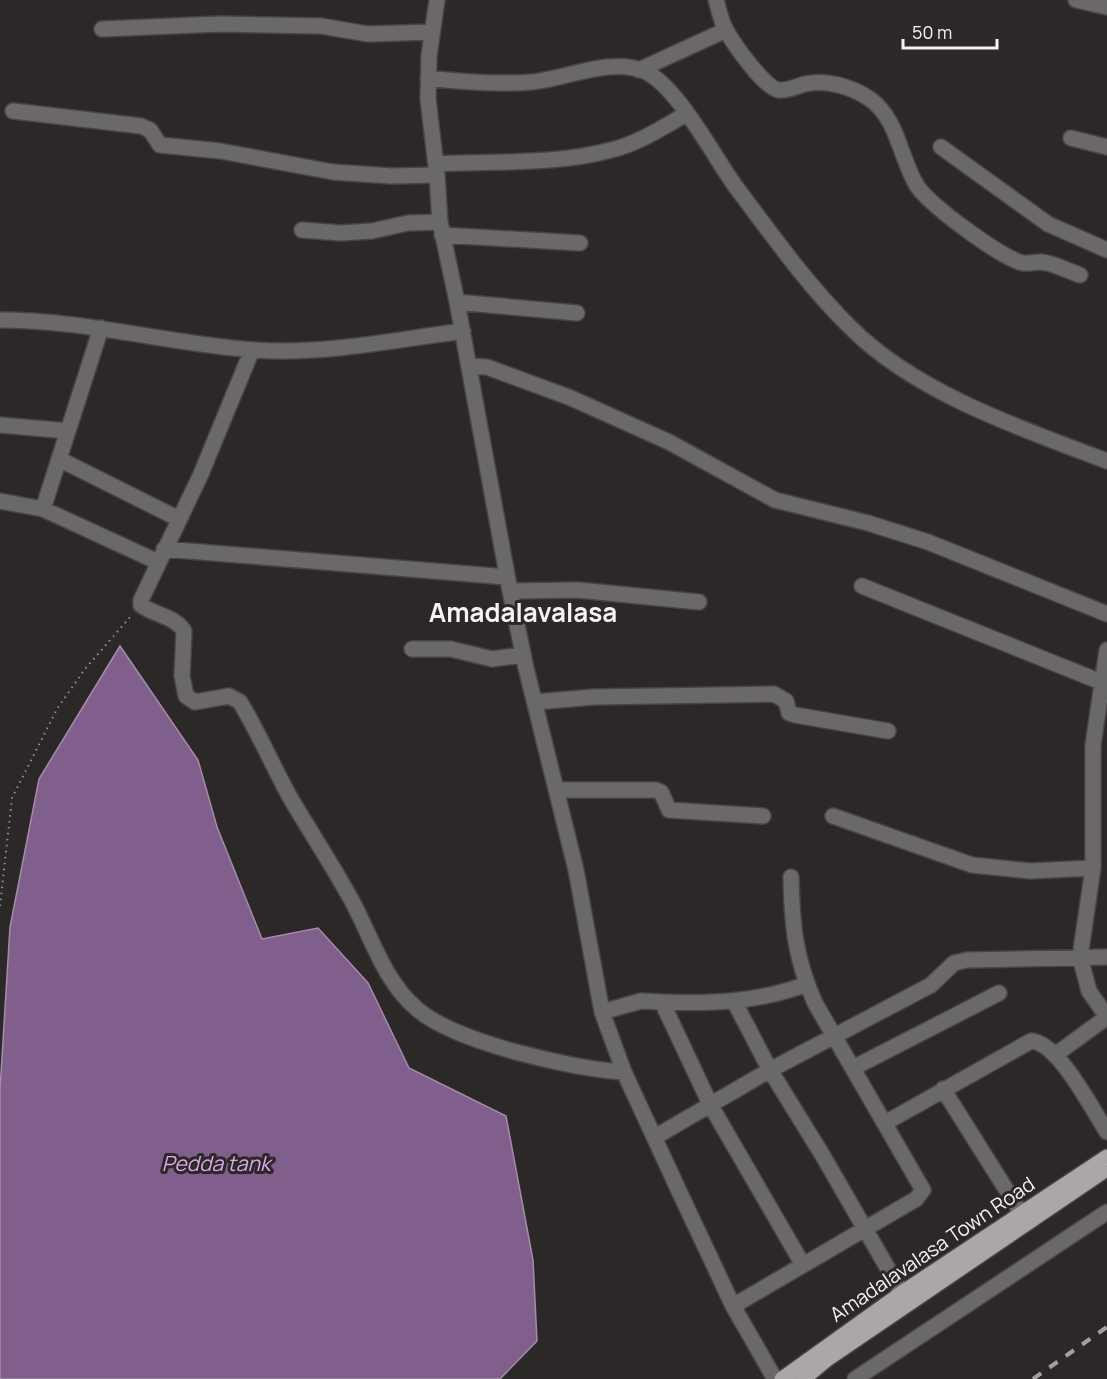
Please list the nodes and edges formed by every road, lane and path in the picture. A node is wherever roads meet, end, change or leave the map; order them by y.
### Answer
1 (437, 0) edge
2 (716, 0) edge
3 (1076, 0) edge
4 (1107, 7) edge
5 (102, 29) dead end
6 (726, 30) junction
7 (432, 32) junction
8 (639, 70) junction
9 (428, 78) junction
10 (13, 111) dead end
11 (686, 114) junction
12 (1071, 138) dead end
13 (941, 147) dead end
14 (1107, 147) edge
15 (436, 169) junction
16 (441, 229) junction
17 (302, 230) dead end
18 (580, 243) dead end
19 (1107, 250) edge
20 (1080, 275) dead end
21 (457, 302) junction
22 (577, 313) dead end
23 (0, 320) edge
24 (101, 328) junction
25 (463, 331) junction
26 (252, 350) junction
27 (469, 366) junction
28 (0, 425) edge
29 (68, 431) junction
30 (59, 459) junction
31 (1107, 461) edge
32 (0, 501) edge
33 (43, 509) junction
34 (178, 519) junction
35 (161, 556) junction
36 (509, 584) junction
37 (862, 586) dead end
38 (699, 602) dead end
39 (141, 605) junction
40 (1107, 614) edge
41 (412, 650) dead end
42 (1107, 650) edge
43 (523, 655) junction
44 (1101, 682) junction
45 (535, 702) junction
46 (888, 731) dead end
47 (557, 790) junction
48 (763, 816) dead end
49 (833, 816) dead end
50 (1093, 868) junction
51 (791, 877) dead end
52 (0, 906) edge
53 (1080, 957) junction
54 (1107, 957) edge
55 (807, 984) junction
56 (999, 993) dead end
57 (662, 1002) junction
58 (735, 1003) junction
59 (602, 1012) junction
60 (1107, 1017) edge
61 (834, 1035) junction
62 (1055, 1055) junction
63 (853, 1068) junction
64 (770, 1070) junction
65 (624, 1072) junction
66 (943, 1089) junction
67 (711, 1106) junction
68 (885, 1123) junction
69 (1107, 1132) edge
70 (655, 1137) junction
71 (1107, 1157) edge
72 (1107, 1169) edge
73 (1107, 1212) edge
74 (1021, 1213) junction
75 (865, 1229) junction
76 (803, 1265) junction
77 (902, 1293) junction
78 (733, 1306) junction
79 (775, 1379) edge
80 (782, 1379) edge
81 (803, 1379) edge
82 (855, 1379) edge

1 - 7 street
2 - 6 street
3 - 4 street
5 - 7 street
6 - 8 street
6 - 20 street
7 - 9 street
8 - 9 street
8 - 11 street
9 - 15 street
10 - 15 street
11 - 15 street
11 - 31 street
12 - 14 street
13 - 19 street
15 - 16 street
16 - 17 street
16 - 18 street
16 - 21 street
21 - 22 street
21 - 25 street
23 - 24 street
24 - 26 street
24 - 29 street
25 - 26 street
25 - 27 street
26 - 34 street
27 - 36 street
27 - 40 street
28 - 29 street
29 - 30 street
30 - 33 street
30 - 34 street
32 - 33 street
33 - 35 street
34 - 35 street
35 - 36 street
35 - 39 street
36 - 38 street
36 - 43 street
37 - 44 street
39 - 52 path
39 - 65 street
41 - 43 street
42 - 44 street
43 - 45 street
44 - 50 street
45 - 46 street
45 - 47 street
47 - 48 street
47 - 59 street
49 - 50 street
50 - 53 street
51 - 55 street
53 - 54 street
53 - 60 street
53 - 61 street
55 - 58 street
55 - 61 street
56 - 63 street
57 - 58 street
57 - 59 street
57 - 67 street
58 - 64 street
59 - 65 street
60 - 62 street
61 - 63 street
61 - 64 street
62 - 66 street
62 - 69 street
63 - 68 street
64 - 67 street
64 - 75 street
65 - 70 street
66 - 68 street
66 - 74 street
67 - 70 street
67 - 76 street
68 - 75 street
70 - 78 street
71 - 74 main road, Amadalavalasa Town Road
72 - 81 main road, Amadalavalasa Town Road
73 - 82 street
74 - 77 main road, Amadalavalasa Town Road
75 - 76 street
75 - 77 street
76 - 78 street
77 - 80 main road, Amadalavalasa Town Road
78 - 79 street

